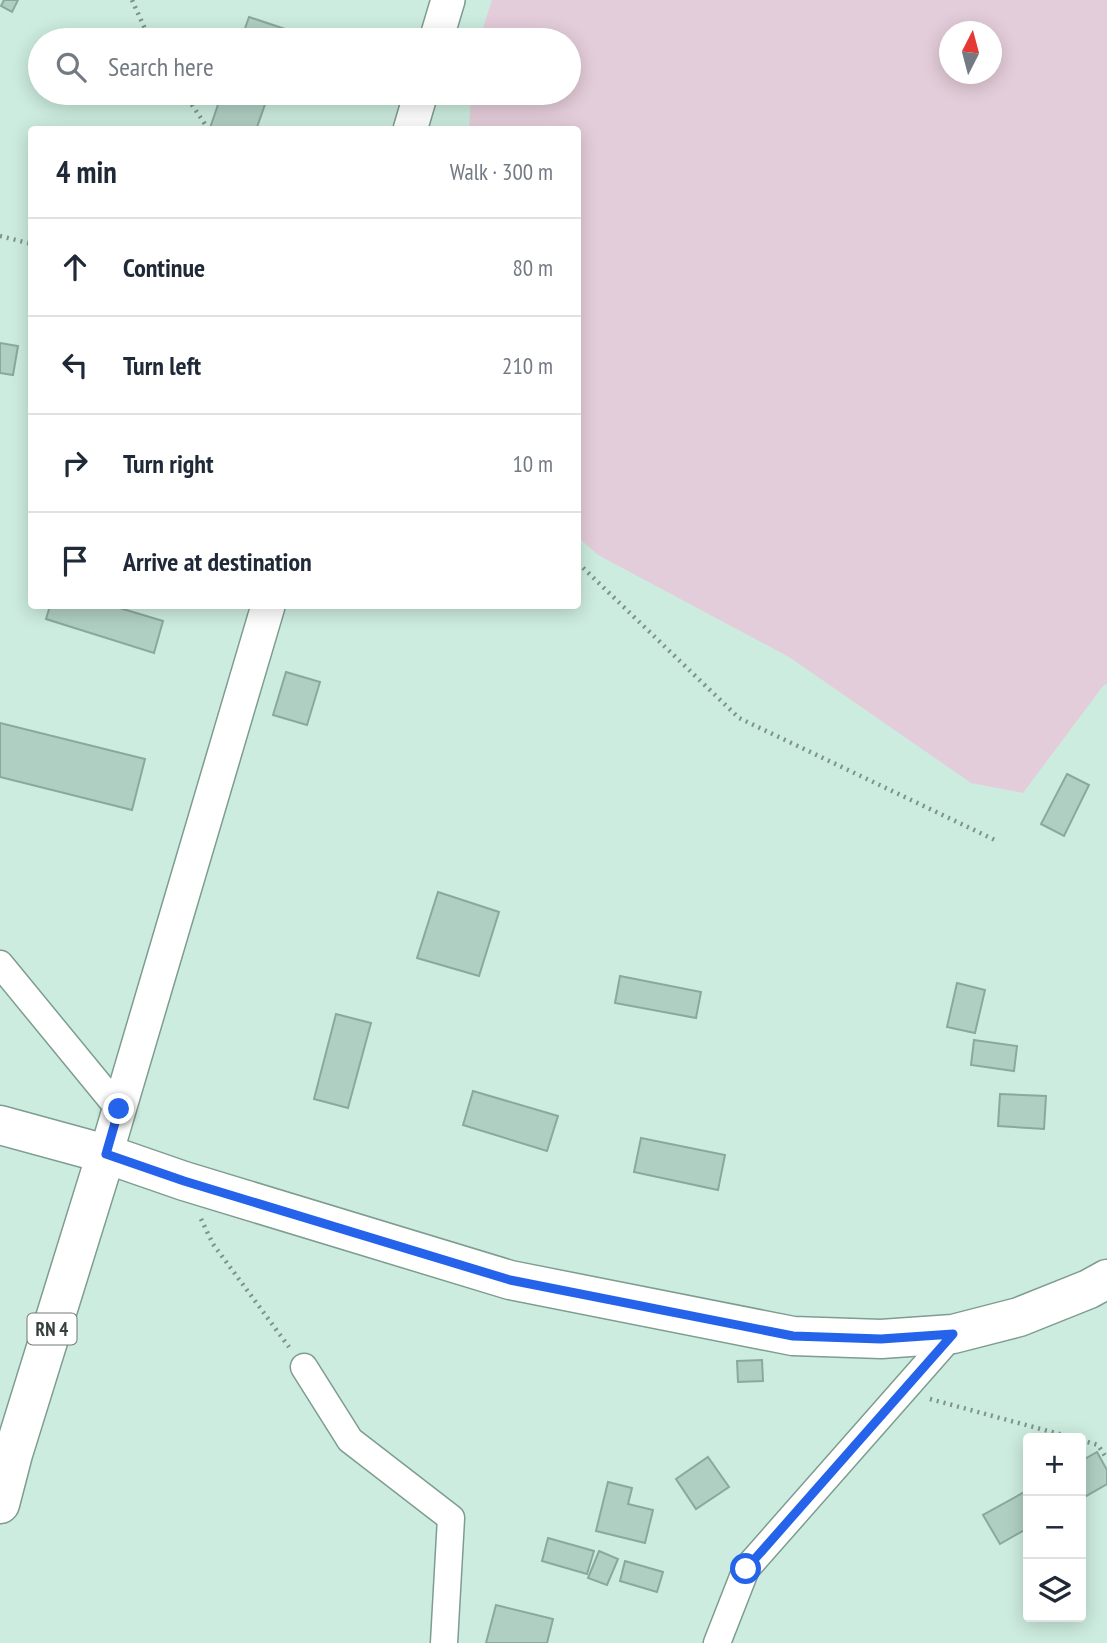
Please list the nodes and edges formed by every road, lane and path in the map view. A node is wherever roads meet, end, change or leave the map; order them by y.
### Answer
1 (132, 0) edge
2 (448, 0) edge
3 (145, 28) edge
4 (440, 28) edge
5 (192, 105) edge
6 (417, 105) edge
7 (206, 126) edge
8 (411, 126) edge
9 (0, 236) edge
10 (28, 243) edge
11 (581, 566) edge
12 (267, 609) edge
13 (995, 840) dead end
14 (0, 964) edge
15 (119, 1109) junction
16 (0, 1125) edge
17 (106, 1154) junction
18 (184, 1181) junction
19 (1107, 1279) edge
20 (953, 1334) junction
21 (304, 1367) joint
22 (900, 1391) junction
23 (1055, 1433) edge
24 (1086, 1441) edge
25 (1107, 1459) edge
26 (0, 1504) edge
27 (444, 1643) edge
28 (717, 1643) edge

1 - 3 path
2 - 4 street
5 - 7 path
6 - 8 street
9 - 10 path
11 - 13 path
12 - 15 street
14 - 15 street
15 - 17 street
16 - 17 main road
17 - 18 main road
17 - 26 main road, RN 4
18 - 20 main road
18 - 21 path
19 - 20 main road
20 - 22 street
21 - 27 street
22 - 23 path
22 - 28 street
24 - 25 path

